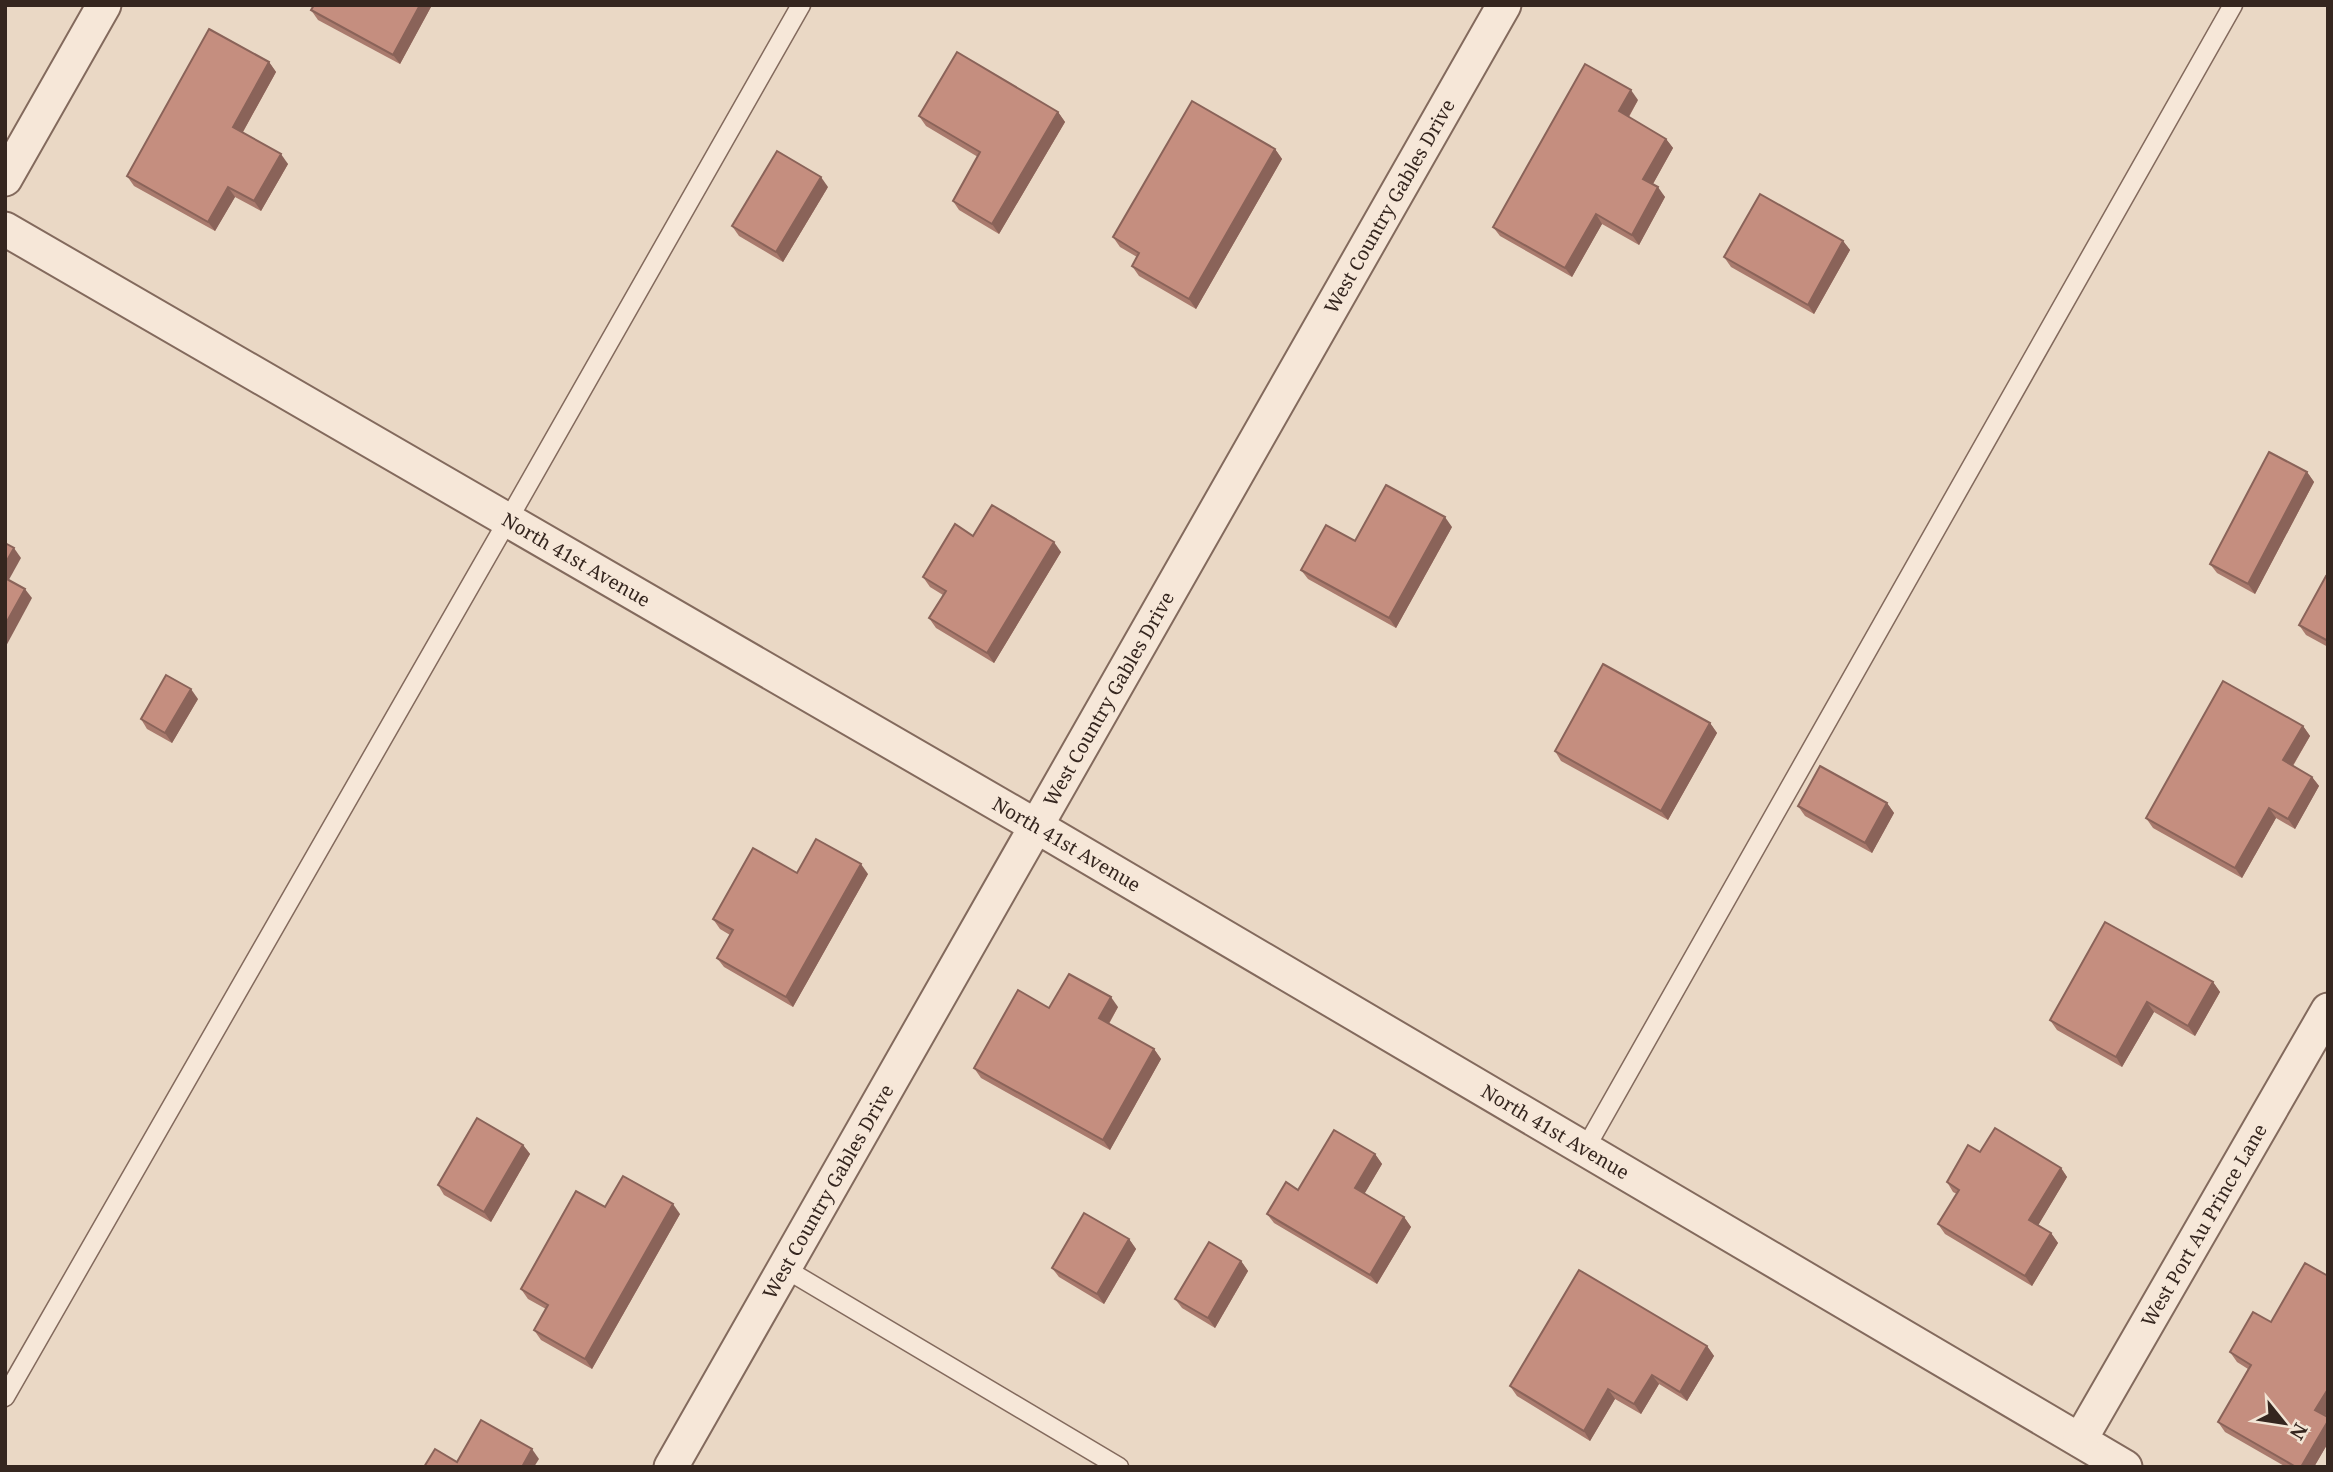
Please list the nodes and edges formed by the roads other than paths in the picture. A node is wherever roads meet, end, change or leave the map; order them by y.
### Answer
1 (104, 5) edge
2 (801, 5) edge
3 (1504, 5) edge
4 (2234, 5) edge
5 (5, 178) edge
6 (5, 229) edge
7 (508, 520) junction
8 (1036, 826) junction
9 (2328, 1010) edge
10 (1585, 1149) junction
11 (784, 1268) junction
12 (5, 1396) edge
13 (2080, 1440) junction
14 (670, 1467) edge
15 (1119, 1467) edge
16 (2125, 1467) edge

1 - 5 street
2 - 7 lane
3 - 8 street, West Country Gables Drive
4 - 10 lane
6 - 7 street, North 41st Avenue
7 - 8 street, North 41st Avenue
7 - 12 lane
8 - 10 street, North 41st Avenue
8 - 11 street, West Country Gables Drive
9 - 13 street, West Port Au Prince Lane
10 - 13 street, North 41st Avenue
11 - 14 street, West Country Gables Drive
11 - 15 lane
13 - 16 street, North 41st Avenue

